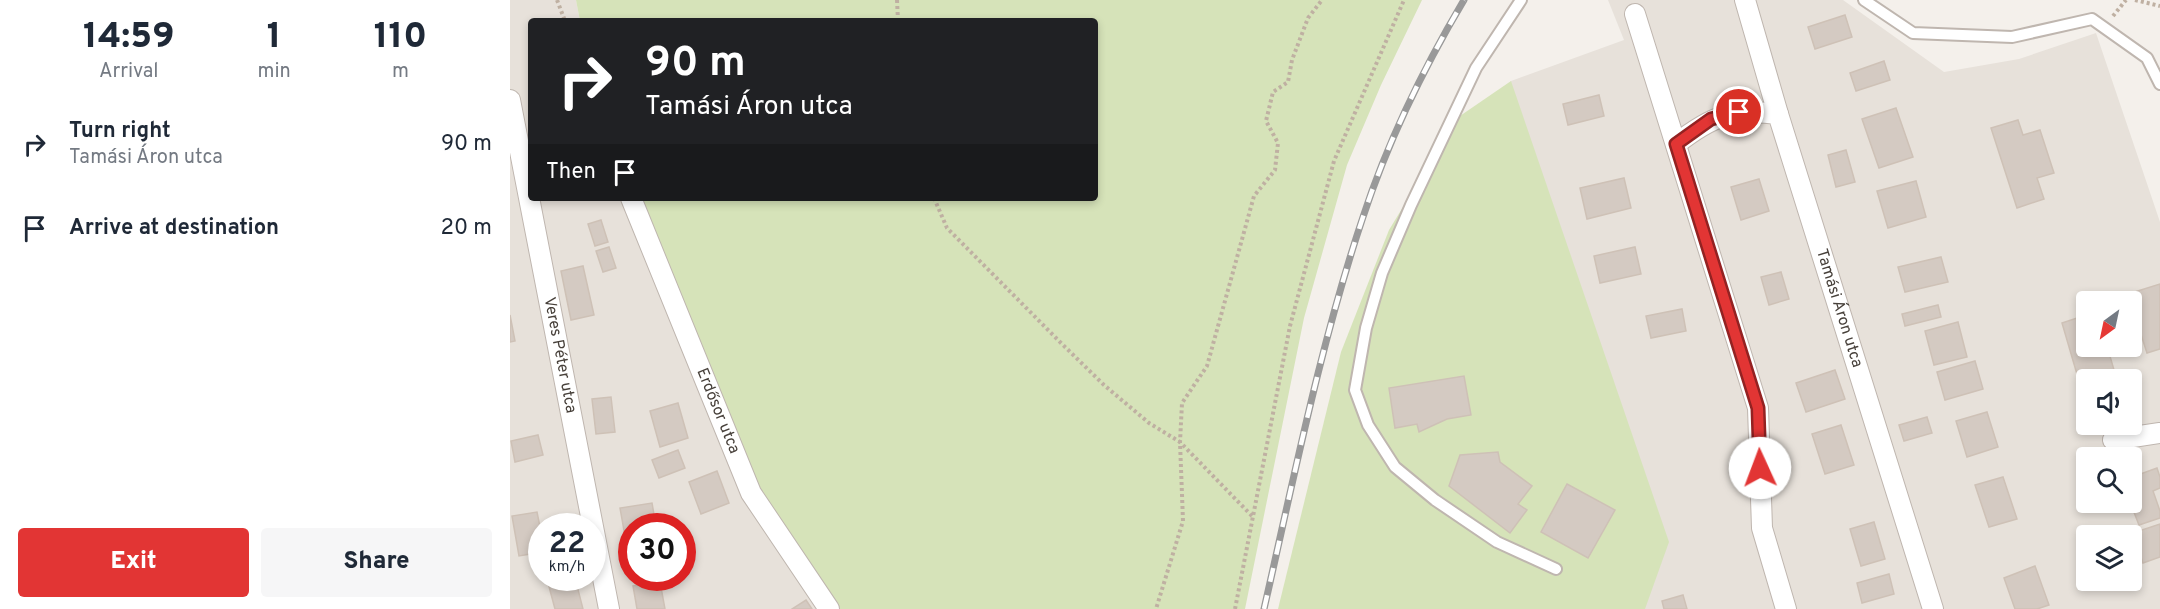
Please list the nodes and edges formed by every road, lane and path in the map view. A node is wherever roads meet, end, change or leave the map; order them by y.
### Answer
1 (557, 0) edge
2 (897, 0) edge
3 (1322, 0) edge
4 (1404, 0) edge
5 (1521, 0) edge
6 (1745, 0) edge
7 (1864, 0) edge
8 (2135, 0) edge
9 (2160, 6) edge
10 (1635, 14) dead end
11 (564, 18) edge
12 (898, 18) edge
13 (2160, 84) edge
14 (510, 100) edge
15 (1778, 114) junction
16 (519, 132) edge
17 (1676, 144) junction
18 (528, 180) edge
19 (532, 201) edge
20 (633, 201) edge
21 (935, 201) edge
22 (2160, 433) edge
23 (2112, 440) dead end
24 (1180, 442) junction
25 (1252, 517) junction
26 (1556, 569) dead end
27 (609, 609) edge
28 (829, 609) edge
29 (1156, 609) edge
30 (1234, 609) edge
31 (1786, 609) edge
32 (1933, 609) edge

1 - 11 path
2 - 12 path
3 - 24 path
4 - 25 path
5 - 26 lane
6 - 15 street, Tamási Áron utca
7 - 13 lane
8 - 9 path
10 - 17 street
14 - 16 street, Veres Péter utca
15 - 17 street
15 - 32 street, Tamási Áron utca
16 - 18 street, Veres Péter utca
17 - 31 street
19 - 27 street, Veres Péter utca
20 - 28 street, Erdősor utca
21 - 24 path
22 - 23 street
24 - 25 path
24 - 29 path
25 - 30 path

